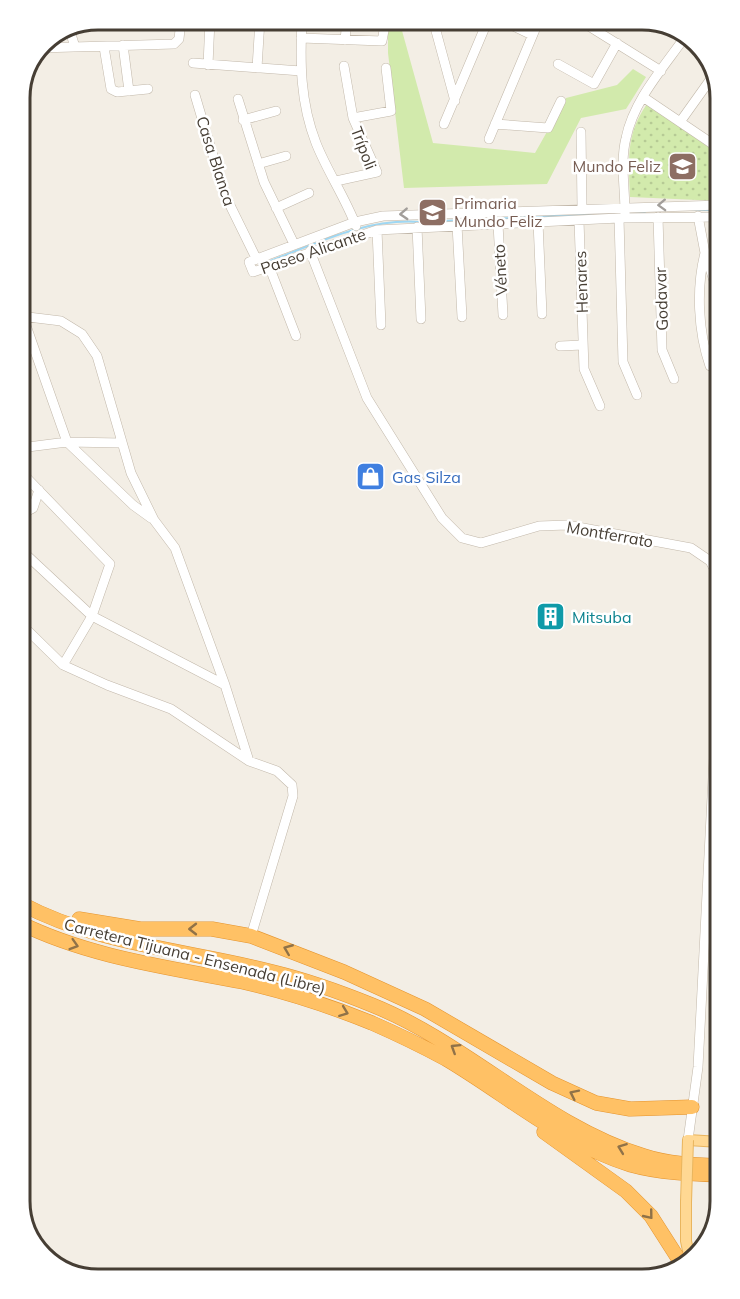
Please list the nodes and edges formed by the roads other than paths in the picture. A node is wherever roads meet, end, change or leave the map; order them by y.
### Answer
1 (179, 30) edge
2 (210, 30) edge
3 (260, 30) edge
4 (301, 30) edge
5 (346, 30) edge
6 (385, 30) edge
7 (436, 30) edge
8 (484, 30) edge
9 (522, 30) edge
10 (534, 30) edge
11 (596, 30) edge
12 (532, 35) junction
13 (72, 36) edge
14 (301, 38) junction
15 (345, 40) junction
16 (682, 42) edge
17 (617, 43) junction
18 (123, 45) junction
19 (75, 47) junction
20 (104, 47) junction
21 (52, 48) edge
22 (193, 63) dead end
23 (558, 64) dead end
24 (208, 65) junction
25 (344, 66) dead end
26 (258, 68) junction
27 (386, 68) dead end
28 (298, 71) junction
29 (661, 71) junction
30 (708, 82) edge
31 (148, 89) dead end
32 (129, 91) junction
33 (195, 95) dead end
34 (643, 97) junction
35 (238, 99) dead end
36 (455, 100) junction
37 (561, 101) dead end
38 (276, 111) dead end
39 (353, 118) junction
40 (243, 120) junction
41 (680, 122) junction
42 (444, 124) dead end
43 (495, 124) junction
44 (581, 132) dead end
45 (489, 139) dead end
46 (710, 141) edge
47 (286, 156) dead end
48 (258, 164) junction
49 (336, 181) junction
50 (309, 193) dead end
51 (710, 204) edge
52 (625, 206) junction
53 (276, 208) junction
54 (582, 208) junction
55 (698, 216) junction
56 (658, 217) junction
57 (710, 217) edge
58 (622, 218) junction
59 (579, 220) junction
60 (355, 222) junction
61 (538, 222) junction
62 (498, 224) junction
63 (457, 225) junction
64 (417, 227) junction
65 (377, 230) junction
66 (360, 233) junction
67 (294, 244) junction
68 (310, 251) junction
69 (705, 253) junction
70 (253, 260) junction
71 (269, 266) junction
72 (710, 268) edge
73 (542, 314) dead end
74 (503, 315) dead end
75 (462, 317) dead end
76 (30, 318) edge
77 (421, 319) dead end
78 (381, 325) dead end
79 (296, 336) dead end
80 (30, 341) edge
81 (583, 345) junction
82 (560, 346) dead end
83 (710, 366) dead end
84 (674, 379) dead end
85 (638, 395) dead end
86 (600, 406) dead end
87 (67, 442) junction
88 (121, 443) junction
89 (30, 447) edge
90 (30, 481) edge
91 (39, 490) junction
92 (30, 510) edge
93 (154, 520) junction
94 (30, 558) edge
95 (710, 561) edge
96 (93, 616) junction
97 (30, 633) edge
98 (63, 664) junction
99 (225, 685) junction
100 (249, 761) junction
101 (710, 880) edge
102 (30, 908) edge
103 (38, 912) junction
104 (30, 927) edge
105 (251, 936) junction
106 (693, 1107) junction
107 (524, 1111) junction
108 (688, 1140) junction
109 (710, 1141) edge
110 (710, 1165) edge
111 (710, 1174) edge
112 (688, 1251) edge
113 (678, 1259) edge

1 - 18 street
2 - 24 street
3 - 26 street
4 - 14 street
5 - 15 street
6 - 15 street
7 - 36 street
8 - 36 street
9 - 12 street
10 - 12 street
11 - 17 street
12 - 43 street
13 - 19 street
14 - 15 street
14 - 28 street
16 - 29 street
17 - 23 street
17 - 29 street
18 - 20 street
18 - 32 street
19 - 20 street
19 - 21 street
20 - 32 street
22 - 24 street
24 - 26 street
25 - 39 street, Trípoli
26 - 28 street
27 - 39 street, Trípoli
28 - 49 street
29 - 34 street
30 - 41 street
31 - 32 street
33 - 70 street, Casa Blanca
34 - 41 street
34 - 52 street
35 - 40 street
36 - 42 street
37 - 43 street
38 - 40 street
39 - 49 street, Trípoli
40 - 48 street
41 - 46 street
43 - 45 street
44 - 54 street
47 - 48 street
48 - 53 street
49 - 60 street
50 - 53 street
51 -> 52 street, Paseo Alicante
52 - 54 street, Paseo Alicante
52 - 58 street
53 - 67 street
54 -> 60 street, Paseo Alicante
55 - 56 street, Paseo Alicante
55 - 57 street, Paseo Alicante
55 - 69 street
56 - 58 street, Paseo Alicante
56 - 84 street, Godavar
58 - 59 street, Paseo Alicante
58 - 85 street
59 - 61 street, Paseo Alicante
59 - 81 street, Henares
60 - 66 street
60 - 67 street, Paseo Alicante
61 - 62 street, Paseo Alicante
61 - 73 street
62 - 63 street, Paseo Alicante
62 - 74 street, Véneto
63 - 64 street, Paseo Alicante
63 - 75 street
64 - 65 street, Paseo Alicante
64 - 77 street
65 - 66 street, Paseo Alicante
65 - 78 street
66 - 68 street, Paseo Alicante
67 - 70 street, Paseo Alicante
68 - 71 street, Paseo Alicante
68 - 95 street, Montferrato
69 - 72 street
69 - 83 street
70 - 71 street, Paseo Alicante
71 - 79 street
76 - 88 street
80 - 87 street
81 - 82 street
81 - 86 street, Henares
87 - 88 street
87 - 89 street
87 - 93 street
88 - 93 street
90 - 91 street
91 - 92 street
91 - 96 street
93 - 99 street
94 - 96 street
96 - 98 street
96 - 99 street
97 - 98 street
98 - 100 street
99 - 100 street
100 - 105 street
101 - 106 street
102 - 103 highway, Carretera Tijuana - Ensenada (Libre)
105 -> 103 highway
110 -> 103 highway, Carretera Tijuana - Ensenada (Libre)
104 -> 107 highway, Carretera Tijuana - Ensenada (Libre)
106 -> 105 highway
106 - 108 street
107 - 111 highway, Carretera Tijuana - Ensenada (Libre)
107 -> 113 highway
108 - 109 main road
108 - 112 main road, bridge

